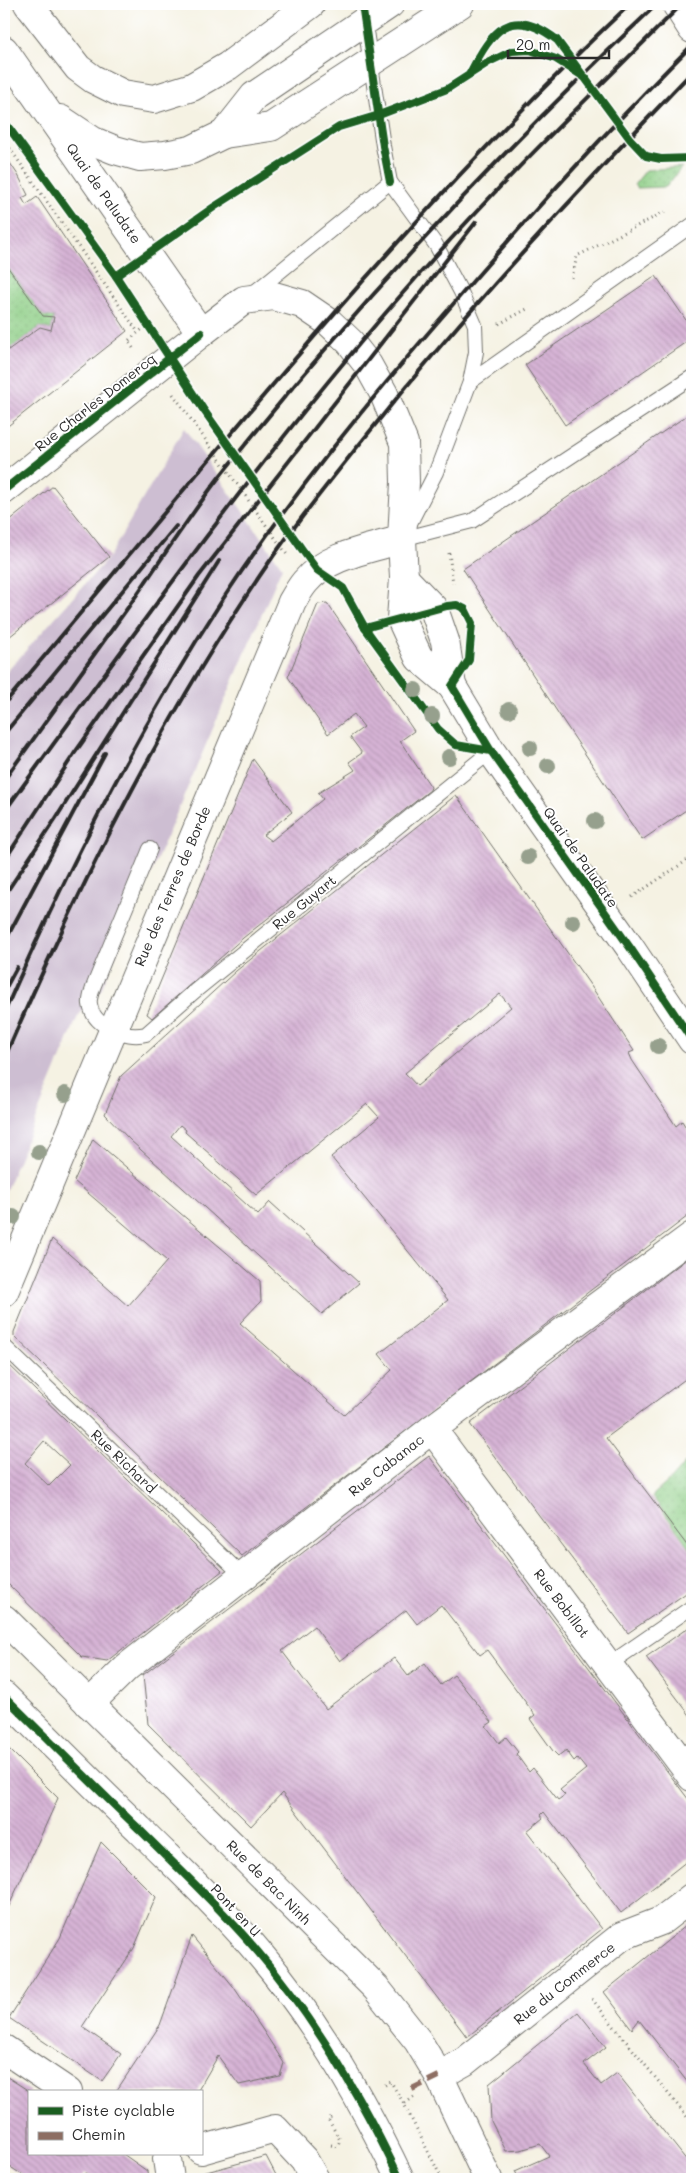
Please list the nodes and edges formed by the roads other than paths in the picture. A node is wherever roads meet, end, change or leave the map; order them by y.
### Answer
1 (28, 4) edge
2 (311, 4) edge
3 (390, 4) edge
4 (460, 4) edge
5 (676, 4) edge
6 (363, 12) edge
7 (692, 29) edge
8 (4, 50) edge
9 (371, 62) junction
10 (40, 102) junction
11 (224, 134) junction
12 (390, 182) junction
13 (692, 225) edge
14 (244, 300) junction
15 (201, 333) junction
16 (692, 377) edge
17 (470, 382) junction
18 (4, 490) edge
19 (402, 539) junction
20 (404, 578) junction
21 (452, 686) junction
22 (491, 751) junction
23 (150, 849) dead end
24 (112, 1030) junction
25 (692, 1040) edge
26 (692, 1236) edge
27 (4, 1292) edge
28 (4, 1346) edge
29 (432, 1429) junction
30 (244, 1577) junction
31 (692, 1607) edge
32 (4, 1619) edge
33 (608, 1665) junction
34 (4, 1696) edge
35 (88, 1704) junction
36 (692, 1777) edge
37 (692, 1897) edge
38 (4, 2049) edge
39 (440, 2076) junction
40 (65, 2090) edge
41 (202, 2150) edge
42 (315, 2179) edge
43 (400, 2179) edge
44 (488, 2179) edge

1 - 2 street
3 - 6 street
4 - 9 street
5 - 7 street
6 - 9 lane
6 - 11 street
8 - 10 street, Quai de Paludate
9 - 11 street
9 - 12 lane
10 - 11 street
10 - 15 street, Quai de Paludate
12 - 14 lane
12 - 17 lane
13 - 17 lane
14 - 15 street, Quai de Paludate
14 - 19 street, Quai de Paludate
15 - 18 street, Rue Charles Domercq
16 - 19 lane
17 - 19 lane
19 - 20 street, Quai de Paludate
19 - 24 street, Rue des Terres de Borde
20 - 21 street, Quai de Paludate
20 - 21 street, Quai de Paludate
21 - 22 street, Quai de Paludate
22 - 24 lane, Rue Guyart
22 - 25 street, Quai de Paludate
23 - 24 lane
24 - 27 street, Rue des Terres de Borde
26 - 29 street, Rue Cabanac
28 - 30 lane, Rue Richard
29 - 30 street, Rue Cabanac
29 - 33 street, Rue Bobillot
30 - 35 street, Rue Cabanac
31 - 33 lane
32 - 35 street, Rue de Bac Ninh
33 - 36 street, Rue Bobillot
34 - 43 street, Pont en U
35 - 39 street, Rue de Bac Ninh
37 - 39 street, Rue du Commerce
38 - 40 street
39 - 44 street, Rue de Bac Ninh
41 - 42 street

